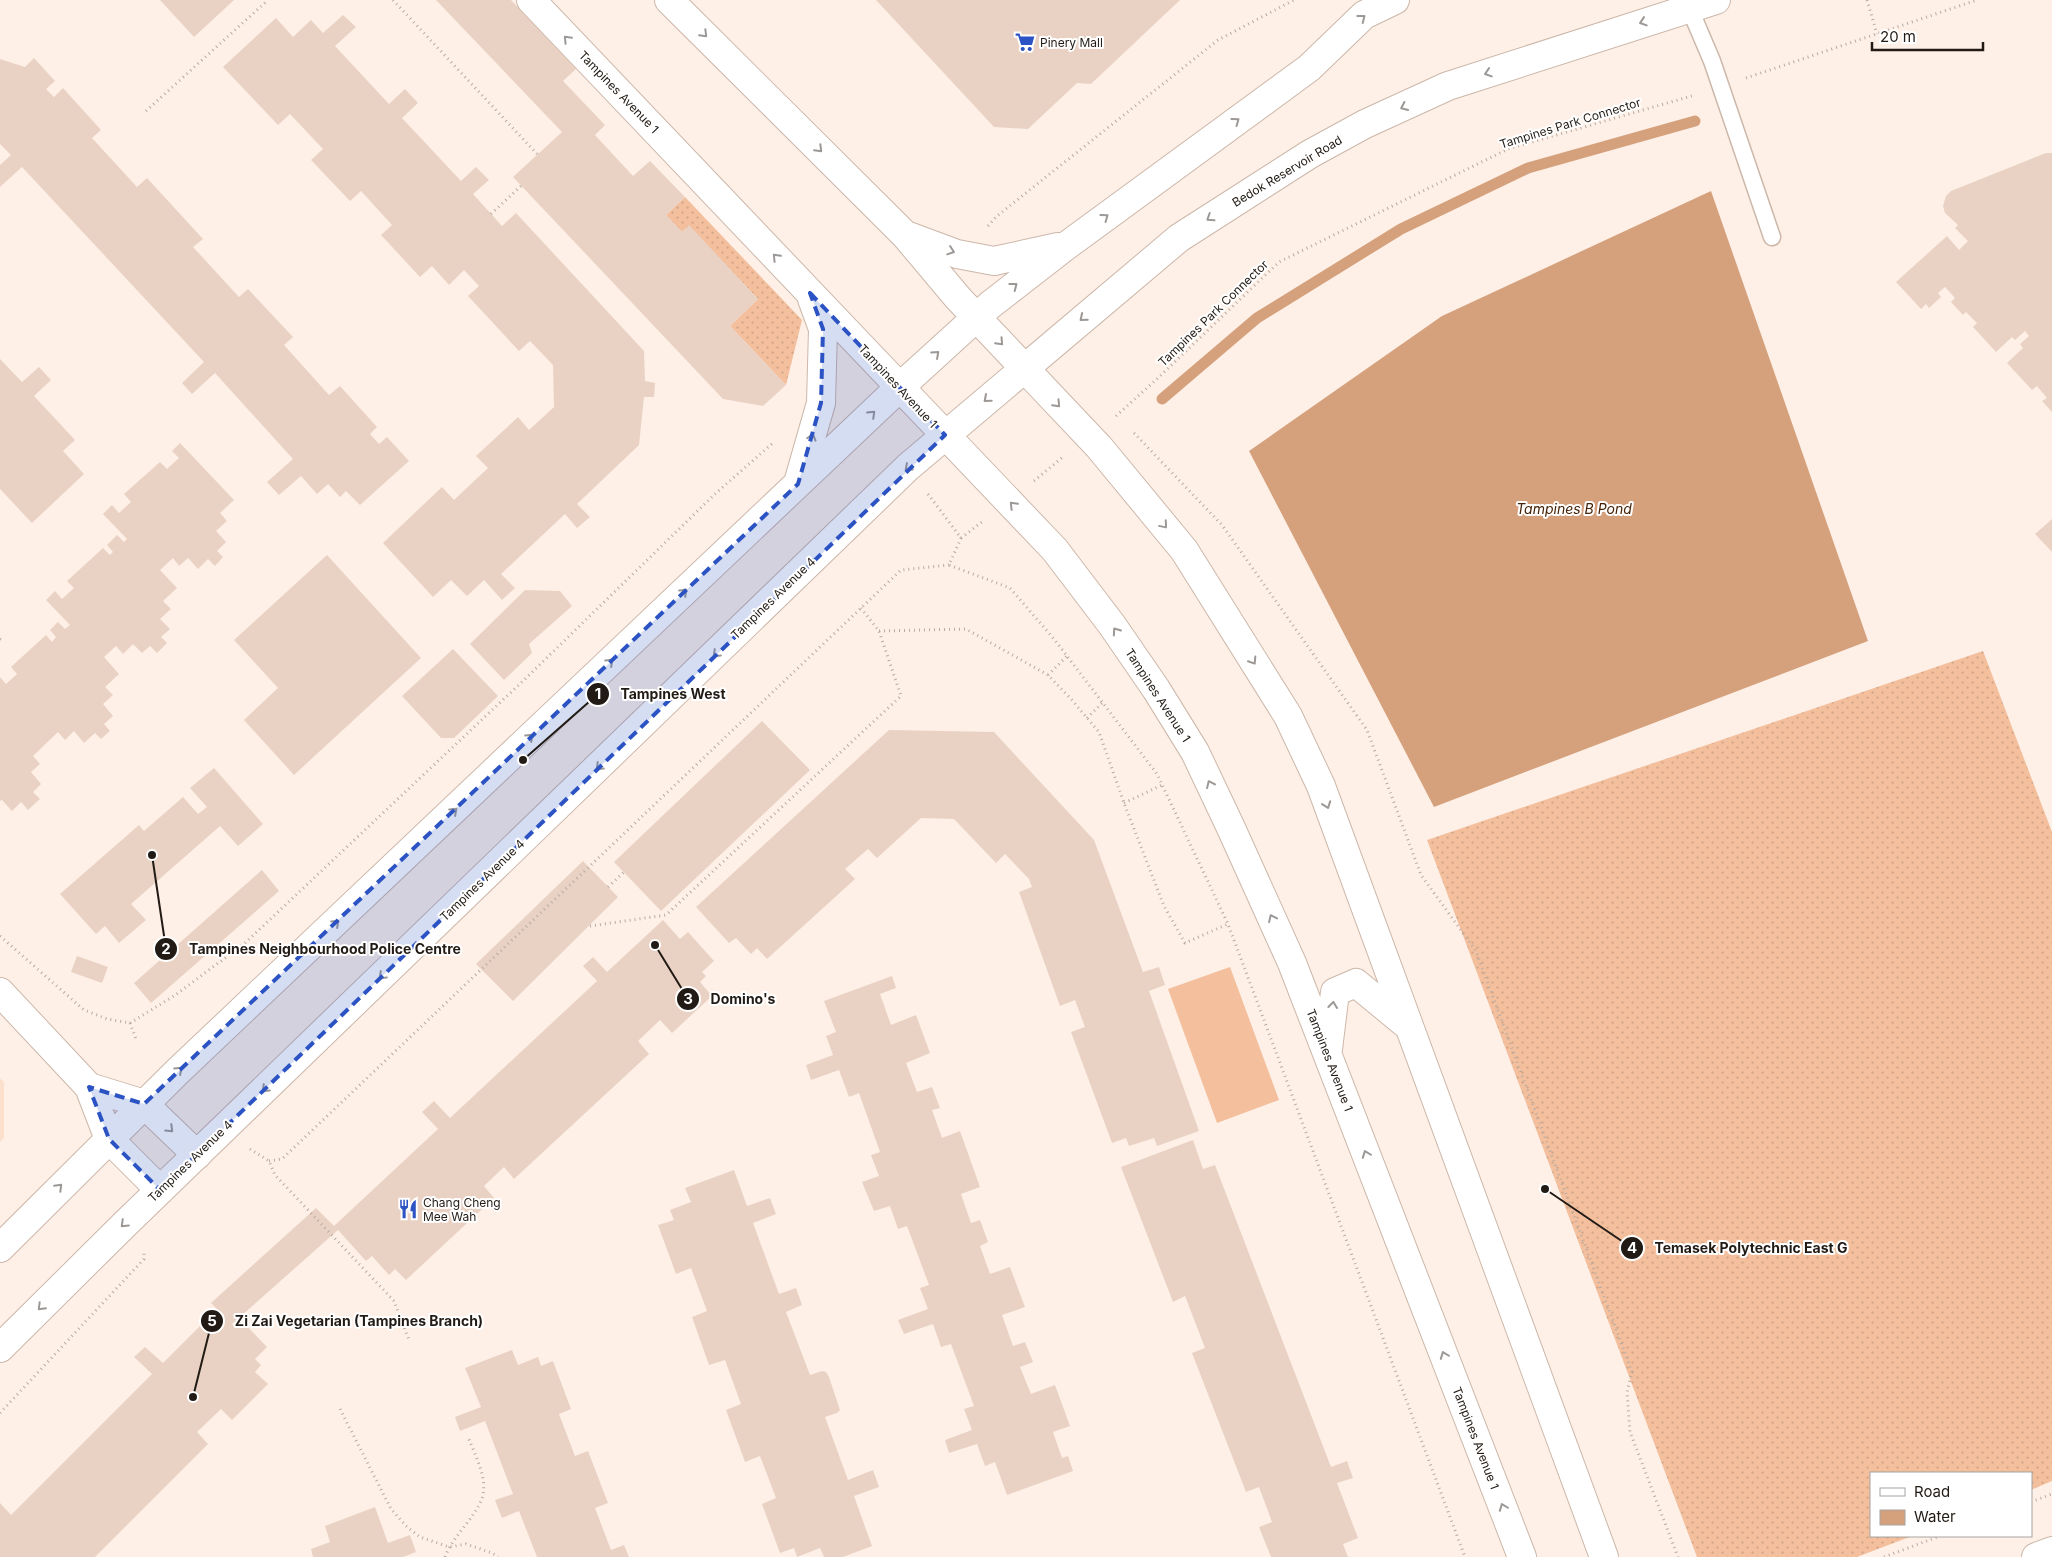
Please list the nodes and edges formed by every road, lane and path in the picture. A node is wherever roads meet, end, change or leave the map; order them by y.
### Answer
1 (268, 0) edge
2 (393, 0) edge
3 (530, 0) edge
4 (669, 0) edge
5 (1294, 0) edge
6 (1395, 0) edge
7 (1716, 0) edge
8 (1867, 0) edge
9 (1978, 0) edge
10 (1689, 7) junction
11 (1877, 34) junction
12 (1721, 87) junction
13 (146, 111) dead end
14 (538, 155) dead end
15 (522, 186) dead end
16 (492, 214) dead end
17 (986, 228) dead end
18 (905, 234) junction
19 (1772, 237) dead end
20 (1066, 246) junction
21 (810, 293) junction
22 (977, 317) junction
23 (1024, 368) junction
24 (900, 387) junction
25 (1124, 422) dead end
26 (1130, 429) dead end
27 (945, 436) junction
28 (778, 437) dead end
29 (798, 484) junction
30 (961, 538) dead end
31 (949, 566) junction
32 (861, 608) junction
33 (879, 631) junction
34 (1067, 656) junction
35 (1048, 675) junction
36 (1103, 702) junction
37 (1087, 718) junction
38 (1162, 785) junction
39 (1124, 803) junction
40 (624, 872) dead end
41 (608, 887) dead end
42 (1228, 924) junction
43 (590, 926) dead end
44 (0, 936) edge
45 (0, 992) edge
46 (130, 1023) junction
47 (1408, 1026) junction
48 (136, 1039) dead end
49 (1327, 1053) junction
50 (90, 1086) junction
51 (144, 1104) junction
52 (109, 1138) junction
53 (248, 1148) dead end
54 (197, 1155) junction
55 (269, 1161) junction
56 (160, 1190) junction
57 (0, 1248) edge
58 (144, 1251) dead end
59 (409, 1340) dead end
60 (0, 1348) edge
61 (340, 1409) dead end
62 (0, 1413) edge
63 (468, 1437) dead end
64 (2052, 1494) edge
65 (2032, 1502) edge
66 (1937, 1537) edge
67 (449, 1547) junction
68 (2052, 1551) edge
69 (445, 1557) edge
70 (498, 1557) edge
71 (1465, 1557) edge
72 (1522, 1557) edge
73 (1604, 1557) edge
74 (1678, 1557) edge
75 (1884, 1557) edge
76 (2036, 1557) edge

1 - 13 path
2 - 14 path
21 -> 3 main road, Tampines Avenue 1
4 -> 18 main road
5 - 17 path
20 -> 6 main road
7 - 10 main road, Bedok Reservoir Road
8 - 11 path
9 - 11 path, Tampines Park Connector
10 - 12 lane
10 -> 23 main road, Bedok Reservoir Road
11 - 12 path, Tampines Park Connector
12 - 19 lane
12 - 25 path, Tampines Park Connector
15 - 16 path
18 -> 20 main road
18 - 22 main road
22 -> 20 main road
21 - 24 main road, Tampines Avenue 1
29 -> 21 main road
22 -> 23 main road
24 -> 22 main road
23 -> 27 main road, Bedok Reservoir Road
23 -> 47 main road
24 - 27 main road, Tampines Avenue 1
29 -> 24 main road
26 - 74 path
49 -> 27 main road, Tampines Avenue 1
27 -> 54 main road, Tampines Avenue 4
28 - 46 path
51 -> 29 main road
30 - 31 path
31 - 32 path
31 - 34 path
32 - 33 path
32 - 55 path
33 - 35 path
33 - 43 path
34 - 35 path
34 - 36 path
35 - 37 path
36 - 37 path
36 - 38 path
37 - 39 path
38 - 39 path
38 - 42 path
39 - 42 path
40 - 41 path
42 - 71 path
44 - 46 path
45 - 50 main road
46 - 48 path
49 -> 47 main road
47 - 73 main road
72 -> 49 main road, Tampines Avenue 1
50 - 51 main road
50 - 52 main road
51 - 52 main road
51 -> 54 main road
52 - 56 main road
57 -> 52 main road
53 - 55 path
54 - 56 main road, Tampines Avenue 4
55 - 59 path
56 -> 60 main road, Tampines Avenue 4
58 - 62 path
61 - 67 path
63 - 67 path
64 - 65 path
66 - 75 path
67 - 69 path
67 - 70 path
68 - 76 main road

